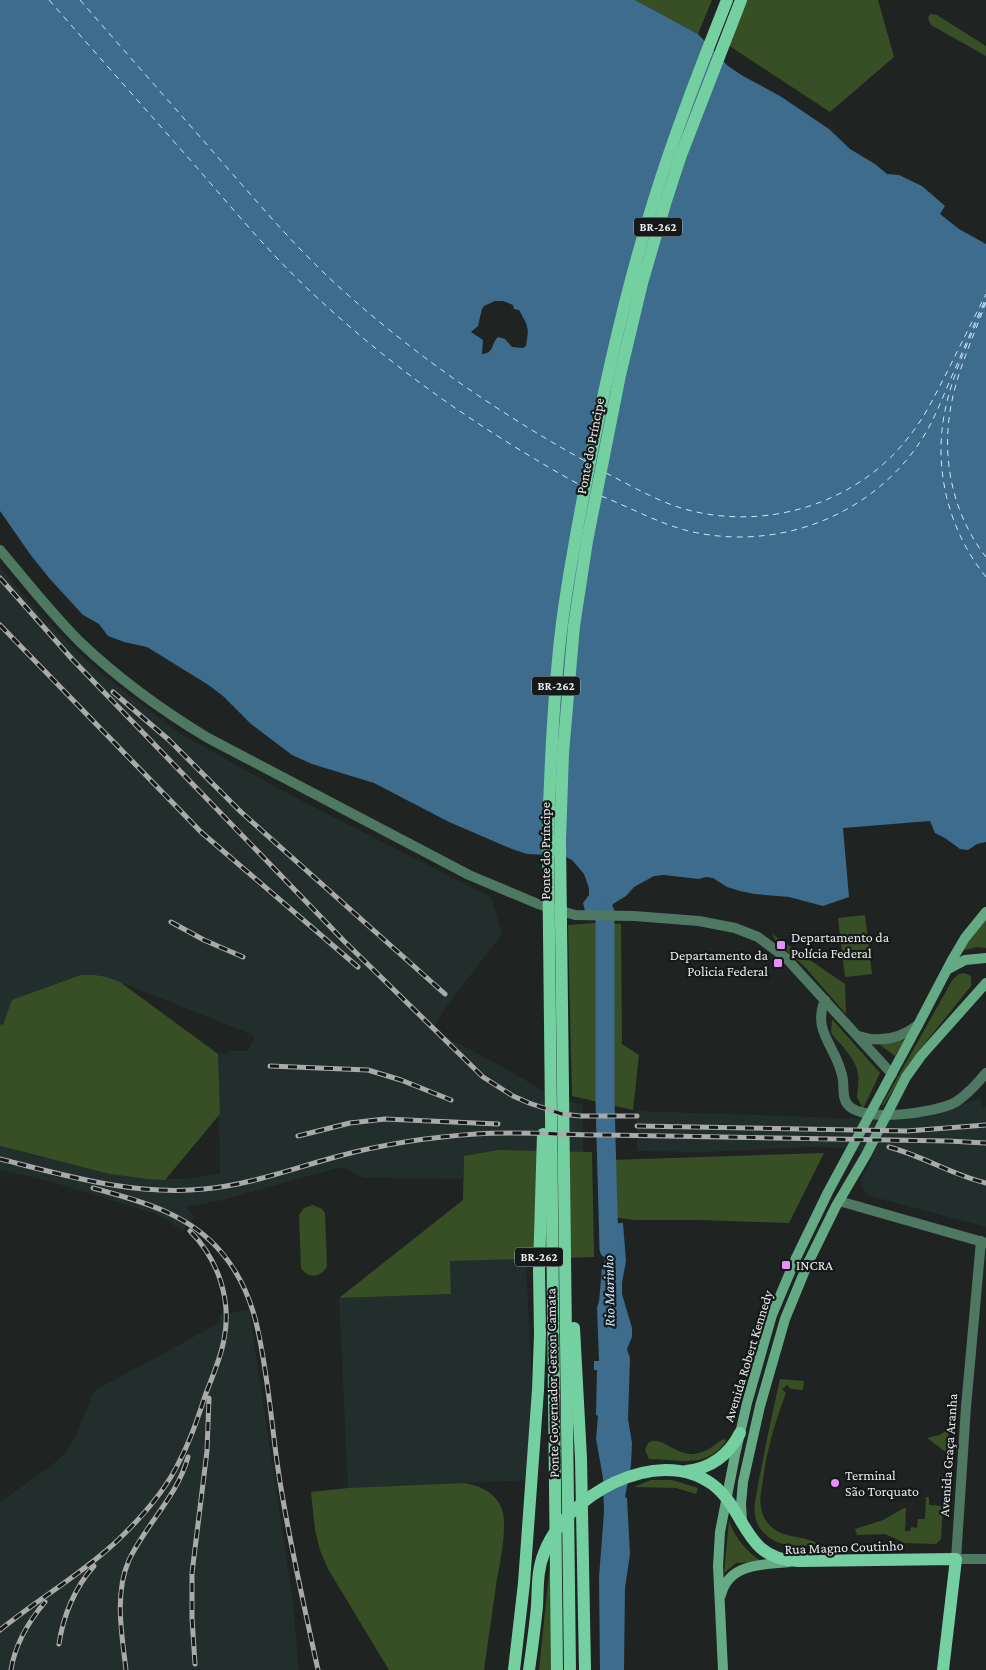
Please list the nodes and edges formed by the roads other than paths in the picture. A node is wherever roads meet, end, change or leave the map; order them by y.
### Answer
1 (727, 0) edge
2 (741, 0) edge
3 (0, 550) edge
4 (986, 912) edge
5 (554, 916) junction
6 (986, 958) edge
7 (548, 959) junction
8 (947, 970) junction
9 (986, 983) edge
10 (825, 1000) junction
11 (918, 1025) junction
12 (857, 1036) junction
13 (986, 1073) edge
14 (892, 1074) junction
15 (564, 1171) junction
16 (839, 1201) junction
17 (984, 1242) edge
18 (740, 1433) junction
19 (683, 1472) junction
20 (726, 1499) junction
21 (748, 1535) junction
22 (956, 1559) junction
23 (986, 1559) edge
24 (798, 1561) junction
25 (720, 1600) junction
26 (514, 1670) edge
27 (529, 1670) edge
28 (557, 1670) edge
29 (570, 1670) edge
30 (585, 1670) edge
31 (723, 1670) edge
32 (942, 1670) edge

1 - 5 main road, Ponte do Príncipe / BR-262
2 - 5 main road, Ponte do Príncipe / BR-262
3 - 10 street
4 - 8 main road
5 - 7 main road, Ponte Governador Gerson Camata / BR-262
5 - 15 main road, Ponte Governador Gerson Camata
6 - 8 main road
7 - 26 main road, BR-262
7 - 28 main road, Ponte Governador Gerson Camata
8 - 11 main road
9 - 16 main road, Avenida Robert Kennedy
10 - 12 street
10 - 13 street
11 - 12 street
11 - 14 main road, Avenida Robert Kennedy
12 - 14 street
14 - 18 main road, Avenida Robert Kennedy
15 - 29 main road, Ponte Governador Gerson Camata
15 - 30 main road, BR-262
16 - 17 street
16 - 21 main road, Avenida Robert Kennedy
17 - 22 street, Avenida Graça Aranha
18 - 19 main road
18 - 20 main road, Avenida Robert Kennedy
19 - 20 main road
19 - 27 main road
20 - 21 main road
20 - 25 main road, Avenida Robert Kennedy
21 - 24 main road
22 - 23 street, Rua Magno Coutinho
22 - 24 main road, Rua Magno Coutinho
22 - 32 main road, Avenida Graça Aranha
24 - 25 main road, Rua Magno Coutinho
25 - 31 main road, Avenida Robert Kennedy

